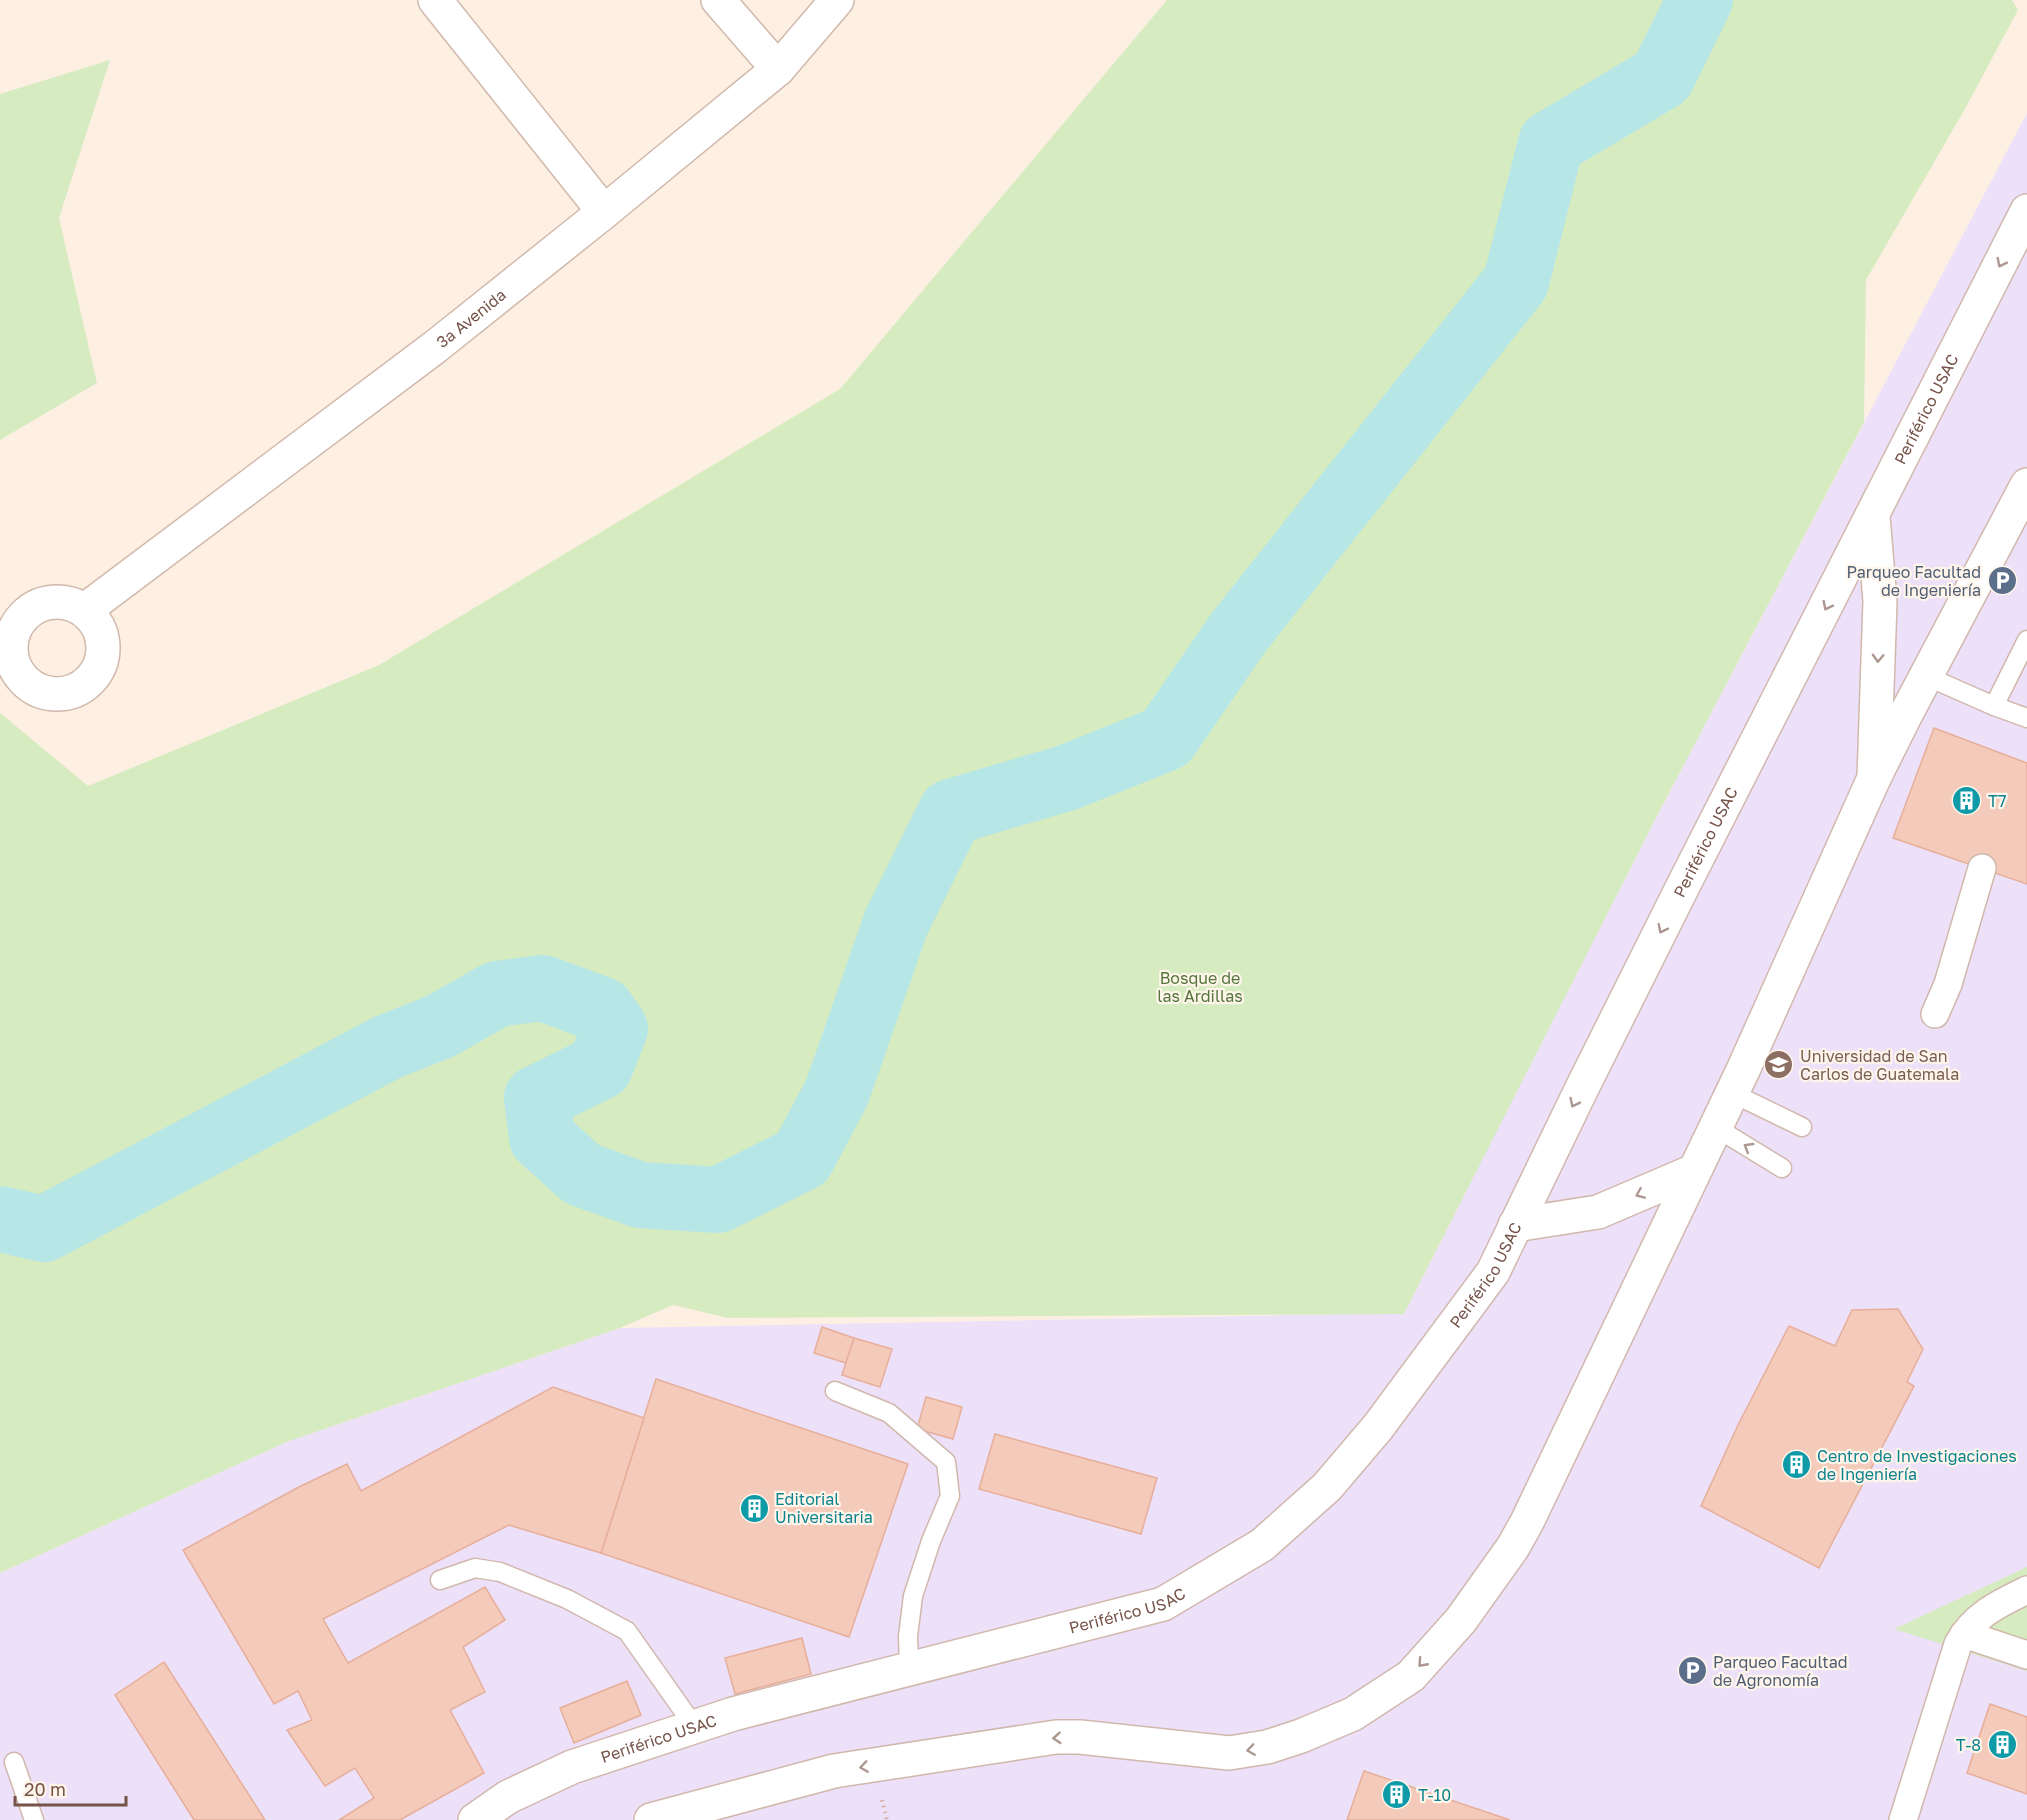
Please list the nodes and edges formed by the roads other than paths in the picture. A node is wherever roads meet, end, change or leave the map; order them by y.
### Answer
1 (435, 0) edge
2 (718, 0) edge
3 (837, 0) edge
4 (778, 69) junction
5 (2027, 211) edge
6 (604, 212) junction
7 (2027, 485) edge
8 (1873, 516) junction
9 (85, 610) dead end
10 (2027, 640) edge
11 (1926, 676) junction
12 (1994, 706) junction
13 (2027, 717) edge
14 (1874, 778) junction
15 (1982, 868) dead end
16 (1935, 1014) dead end
17 (1732, 1093) junction
18 (1714, 1127) junction
19 (1802, 1127) dead end
20 (1782, 1168) dead end
21 (1694, 1170) junction
22 (1515, 1226) junction
23 (835, 1391) dead end
24 (440, 1580) dead end
25 (2027, 1590) edge
26 (1964, 1634) junction
27 (2027, 1655) edge
28 (909, 1668) junction
29 (694, 1726) junction
30 (14, 1762) dead end
31 (34, 1820) edge
32 (475, 1820) edge
33 (651, 1820) edge
34 (1903, 1820) edge

1 - 6 street
2 - 4 street
3 - 4 street, 3a Avenida
4 - 6 street, 3a Avenida
5 -> 8 street, Periférico USAC
6 - 9 street, 3a Avenida
7 - 11 street
8 -> 14 street
8 -> 22 street, Periférico USAC
10 - 12 lane
11 - 12 lane
11 - 14 street
12 - 13 lane
14 - 17 street
15 - 16 street
17 - 18 street
17 - 19 lane
20 -> 18 lane
18 - 21 street
21 -> 22 street
21 -> 33 street
22 - 28 street, Periférico USAC
23 - 28 lane
24 - 29 lane
25 - 26 street
26 - 27 street
26 - 34 street
28 - 29 street, Periférico USAC
29 - 32 street, Periférico USAC
30 - 31 lane

